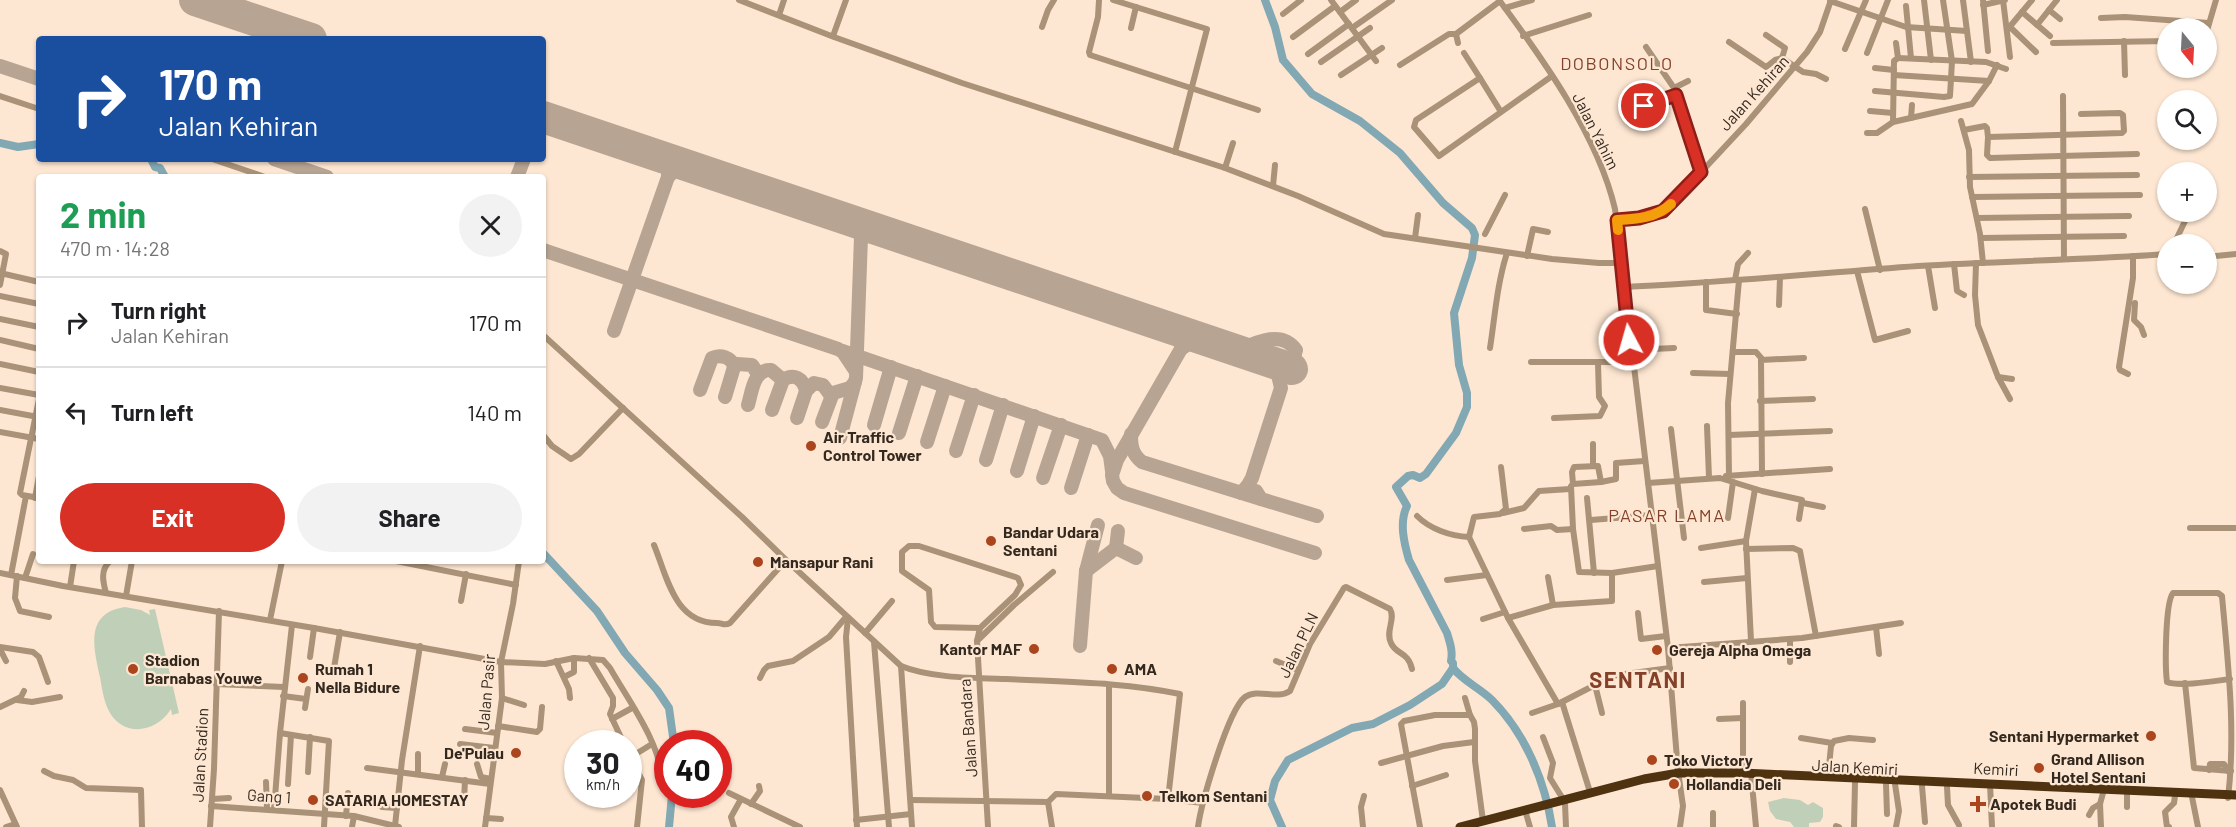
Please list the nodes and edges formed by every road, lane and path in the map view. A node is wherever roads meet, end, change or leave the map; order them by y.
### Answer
1 (739, 0) edge
2 (784, 0) edge
3 (846, 0) edge
4 (1054, 0) edge
5 (1099, 0) edge
6 (1113, 0) edge
7 (1301, 0) edge
8 (1356, 0) edge
9 (1392, 0) edge
10 (1532, 0) edge
11 (1866, 0) edge
12 (1888, 0) edge
13 (1924, 0) edge
14 (1943, 0) edge
15 (1963, 0) edge
16 (2032, 0) edge
17 (2057, 0) edge
18 (2216, 0) edge
19 (1499, 1) edge
20 (1830, 1) edge
21 (2004, 1) edge
22 (1983, 2) edge
23 (1335, 6) edge
24 (1906, 6) dead end
25 (1136, 8) junction
26 (1505, 8) junction
27 (2049, 10) junction
28 (1861, 12) junction
29 (2022, 12) junction
30 (1283, 14) dead end
31 (779, 15) junction
32 (1589, 15) dead end
33 (2101, 18) dead end
34 (2211, 18) edge
35 (1880, 19) junction
36 (2060, 19) dead end
37 (2157, 19) edge
38 (2037, 25) junction
39 (1350, 26) junction
40 (1042, 27) dead end
41 (1906, 27) junction
42 (1131, 28) dead end
43 (1371, 28) dead end
44 (1927, 29) junction
45 (2008, 29) junction
46 (1947, 30) junction
47 (1967, 31) junction
48 (1456, 34) junction
49 (1766, 35) dead end
50 (832, 36) junction
51 (1358, 36) junction
52 (1523, 36) junction
53 (2050, 36) dead end
54 (1293, 37) dead end
55 (2124, 41) junction
56 (2157, 41) edge
57 (1729, 42) dead end
58 (1458, 43) dead end
59 (2053, 43) dead end
60 (1896, 44) dead end
61 (1646, 47) dead end
62 (1382, 48) dead end
63 (1845, 49) dead end
64 (1988, 51) dead end
65 (1866, 52) dead end
66 (2036, 52) dead end
67 (1464, 53) dead end
68 (1308, 54) dead end
69 (1372, 54) junction
70 (2010, 57) dead end
71 (1782, 58) junction
72 (1898, 58) junction
73 (1911, 58) junction
74 (1931, 60) junction
75 (1376, 61) dead end
76 (1952, 61) junction
77 (1321, 62) dead end
78 (1971, 62) junction
79 (1400, 65) dead end
80 (1997, 66) junction
81 (1795, 68) junction
82 (1875, 69) dead end
83 (2006, 69) dead end
84 (1894, 73) junction
85 (1341, 75) dead end
86 (2125, 75) dead end
87 (1552, 76) junction
88 (1480, 78) junction
89 (1826, 79) dead end
90 (1951, 79) junction
91 (1688, 81) dead end
92 (1989, 81) junction
93 (1192, 88) junction
94 (1875, 91) dead end
95 (1675, 92) junction
96 (1894, 93) junction
97 (0, 96) edge
98 (2063, 96) dead end
99 (1912, 105) dead end
100 (36, 108) edge
101 (1258, 110) dead end
102 (1870, 111) dead end
103 (1501, 112) junction
104 (1627, 112) dead end
105 (1893, 113) junction
106 (2081, 114) dead end
107 (1911, 118) junction
108 (1961, 121) dead end
109 (1893, 122) junction
110 (1964, 130) junction
111 (1867, 133) dead end
112 (2064, 134) junction
113 (1988, 137) junction
114 (1233, 142) dead end
115 (1175, 152) junction
116 (2138, 154) dead end
117 (2064, 155) junction
118 (221, 162) edge
119 (1275, 165) dead end
120 (1225, 168) junction
121 (1701, 172) junction
122 (256, 174) edge
123 (2137, 175) dead end
124 (2064, 176) junction
125 (1969, 177) junction
126 (1274, 186) junction
127 (1504, 195) dead end
128 (2140, 195) dead end
129 (2064, 196) junction
130 (1972, 197) junction
131 (1865, 209) dead end
132 (1418, 215) dead end
133 (2128, 216) dead end
134 (2064, 217) junction
135 (1977, 218) junction
136 (1617, 220) junction
137 (1548, 231) dead end
138 (1485, 234) dead end
139 (2124, 236) dead end
140 (1414, 238) junction
141 (1981, 238) junction
142 (2064, 238) junction
143 (0, 251) edge
144 (1507, 253) junction
145 (1748, 253) dead end
146 (2236, 254) edge
147 (1527, 256) junction
148 (2217, 256) edge
149 (2157, 258) edge
150 (2064, 259) junction
151 (2134, 260) junction
152 (1622, 263) junction
153 (1977, 265) junction
154 (1954, 267) junction
155 (1929, 269) junction
156 (1880, 270) junction
157 (1860, 271) junction
158 (1, 274) edge
159 (1780, 277) junction
160 (1737, 280) junction
161 (36, 281) edge
162 (1706, 282) junction
163 (0, 285) edge
164 (1623, 286) junction
165 (1964, 295) dead end
166 (0, 296) edge
167 (36, 303) edge
168 (2132, 303) junction
169 (2144, 304) dead end
170 (1779, 305) dead end
171 (1935, 308) dead end
172 (1737, 314) junction
173 (0, 319) edge
174 (36, 326) edge
175 (1908, 331) dead end
176 (2144, 335) dead end
177 (546, 338) edge
178 (0, 340) edge
179 (36, 348) edge
180 (1490, 348) dead end
181 (1674, 348) dead end
182 (1631, 350) junction
183 (1733, 352) junction
184 (1804, 358) dead end
185 (1762, 359) junction
186 (1531, 362) dead end
187 (1632, 362) junction
188 (1598, 363) junction
189 (0, 364) edge
190 (36, 371) edge
191 (1693, 373) dead end
192 (1731, 374) junction
193 (2128, 374) dead end
194 (1998, 377) junction
195 (2012, 379) dead end
196 (0, 388) edge
197 (36, 396) edge
198 (1813, 399) dead end
199 (2010, 399) dead end
200 (1760, 401) junction
201 (623, 408) junction
202 (0, 410) edge
203 (36, 417) edge
204 (1554, 418) dead end
205 (36, 420) edge
206 (1707, 426) dead end
207 (1671, 429) dead end
208 (1830, 431) dead end
209 (0, 432) edge
210 (1761, 433) junction
211 (1729, 435) junction
212 (30, 437) junction
213 (36, 438) edge
214 (546, 441) edge
215 (1593, 444) dead end
216 (1644, 461) junction
217 (1593, 465) junction
218 (1501, 467) dead end
219 (1830, 469) dead end
220 (1762, 474) junction
221 (1729, 476) junction
222 (1720, 477) junction
223 (1709, 478) junction
224 (1677, 480) junction
225 (1600, 482) junction
226 (1733, 482) junction
227 (1648, 483) junction
228 (1571, 487) junction
229 (1755, 489) junction
230 (26, 496) junction
231 (36, 498) edge
232 (1587, 498) dead end
233 (1803, 502) junction
234 (1823, 507) dead end
235 (1503, 513) junction
236 (1652, 515) junction
237 (1417, 516) dead end
238 (1728, 518) dead end
239 (1799, 519) dead end
240 (1591, 520) junction
241 (2190, 528) dead end
242 (2236, 528) edge
243 (1524, 529) dead end
244 (1573, 529) junction
245 (1469, 537) junction
246 (1684, 538) dead end
247 (1746, 541) junction
248 (654, 545) dead end
249 (1701, 548) dead end
250 (1746, 549) junction
251 (33, 554) dead end
252 (786, 560) junction
253 (74, 564) edge
254 (106, 564) edge
255 (131, 564) edge
256 (281, 564) edge
257 (427, 564) edge
258 (519, 564) edge
259 (1658, 566) junction
260 (1053, 572) dead end
261 (0, 573) edge
262 (1594, 573) junction
263 (1612, 573) junction
264 (466, 574) junction
265 (1487, 575) junction
266 (14, 576) junction
267 (1548, 577) dead end
268 (25, 578) junction
269 (1747, 578) junction
270 (1447, 580) dead end
271 (1704, 582) dead end
272 (516, 585) junction
273 (70, 587) junction
274 (106, 593) junction
275 (126, 596) junction
276 (461, 601) dead end
277 (892, 601) dead end
278 (1553, 605) junction
279 (219, 611) junction
280 (1638, 613) dead end
281 (1507, 615) junction
282 (50, 617) dead end
283 (847, 617) junction
284 (1483, 619) dead end
285 (270, 621) junction
286 (1901, 623) dead end
287 (292, 625) junction
288 (1876, 627) junction
289 (314, 628) junction
290 (980, 628) junction
291 (340, 632) junction
292 (865, 633) junction
293 (1666, 636) junction
294 (1816, 636) junction
295 (1790, 639) junction
296 (977, 641) junction
297 (1751, 641) junction
298 (874, 642) junction
299 (420, 646) junction
300 (0, 648) edge
301 (1668, 648) junction
302 (1879, 654) dead end
303 (310, 657) dead end
304 (574, 658) junction
305 (589, 658) junction
306 (6, 660) dead end
307 (556, 661) junction
308 (1276, 661) dead end
309 (501, 662) junction
310 (1790, 662) dead end
311 (901, 666) junction
312 (1670, 668) junction
313 (1412, 669) dead end
314 (1298, 670) junction
315 (333, 674) dead end
316 (564, 677) junction
317 (1603, 677) dead end
318 (760, 678) dead end
319 (978, 678) junction
320 (2230, 679) junction
321 (48, 682) dead end
322 (2185, 683) junction
323 (216, 684) junction
324 (1109, 684) junction
325 (284, 687) junction
326 (308, 689) dead end
327 (24, 691) dead end
328 (283, 696) junction
329 (60, 697) dead end
330 (502, 698) junction
331 (570, 698) dead end
332 (1465, 698) dead end
333 (306, 699) junction
334 (17, 700) junction
335 (1560, 703) junction
336 (1743, 703) dead end
337 (524, 705) dead end
338 (0, 707) edge
339 (542, 707) dead end
340 (305, 708) dead end
341 (633, 708) junction
342 (1602, 712) dead end
343 (1532, 713) dead end
344 (1470, 715) junction
345 (1743, 718) junction
346 (612, 719) junction
347 (1719, 719) dead end
348 (465, 729) dead end
349 (497, 730) junction
350 (617, 730) edge
351 (279, 733) junction
352 (291, 735) junction
353 (310, 737) junction
354 (1543, 737) dead end
355 (1801, 738) dead end
356 (1873, 740) dead end
357 (1474, 742) junction
358 (1832, 743) junction
359 (460, 744) dead end
360 (652, 744) junction
361 (494, 748) junction
362 (654, 748) edge
363 (642, 749) edge
364 (418, 754) dead end
365 (1407, 755) junction
366 (1381, 763) dead end
367 (445, 764) dead end
368 (477, 764) dead end
369 (367, 768) dead end
370 (44, 771) dead end
371 (2230, 771) junction
372 (308, 772) dead end
373 (400, 773) junction
374 (418, 774) junction
375 (1446, 775) dead end
376 (1748, 775) junction
377 (1679, 776) junction
378 (442, 777) junction
379 (1828, 777) junction
380 (465, 780) junction
381 (490, 781) junction
382 (266, 782) dead end
383 (1855, 782) junction
384 (1895, 783) junction
385 (288, 784) dead end
386 (759, 786) dead end
387 (1412, 786) junction
388 (1922, 786) junction
389 (1990, 786) junction
390 (1947, 787) junction
391 (0, 790) edge
392 (1590, 792) junction
393 (348, 793) dead end
394 (2103, 793) junction
395 (732, 794) edge
396 (2127, 794) junction
397 (1109, 796) junction
398 (1364, 796) dead end
399 (2175, 796) junction
400 (2192, 797) junction
401 (2232, 797) edge
402 (229, 798) dead end
403 (741, 799) junction
404 (1167, 799) junction
405 (911, 800) junction
406 (464, 801) dead end
407 (986, 801) junction
408 (212, 802) junction
409 (1048, 802) junction
410 (1203, 802) junction
411 (1562, 802) junction
412 (751, 804) junction
413 (2100, 804) junction
414 (382, 807) dead end
415 (2127, 807) dead end
416 (397, 808) junction
417 (639, 808) edge
418 (271, 810) junction
419 (1530, 811) junction
420 (324, 813) junction
421 (1713, 813) dead end
422 (911, 814) junction
423 (1887, 814) dead end
424 (2089, 814) dead end
425 (350, 816) junction
426 (888, 816) junction
427 (486, 818) junction
428 (501, 819) dead end
429 (1925, 822) dead end
430 (857, 824) edge
431 (1481, 824) edge
432 (16, 825) edge
433 (1959, 825) dead end
434 (6, 827) edge
435 (142, 827) edge
436 (210, 827) edge
437 (324, 827) edge
438 (352, 827) edge
439 (397, 827) edge
440 (485, 827) edge
441 (637, 827) edge
442 (734, 827) edge
443 (800, 827) edge
444 (889, 827) edge
445 (912, 827) edge
446 (987, 827) edge
447 (1052, 827) edge
448 (1198, 827) edge
449 (1363, 827) edge
450 (1420, 827) edge
451 (1460, 827) edge
452 (1530, 827) edge
453 (1566, 827) edge
454 (1680, 827) edge
455 (1713, 827) edge
456 (1756, 827) edge
457 (1854, 827) edge
458 (1896, 827) edge
459 (1992, 827) edge
460 (2101, 827) edge
461 (2169, 827) edge
462 (2199, 827) edge

1 - 31 street
2 - 31 street
3 - 50 street
4 - 40 street
5 - 93 street
6 - 25 street
7 - 30 street
8 - 23 street
9 - 39 street
10 - 26 street
11 - 28 street
12 - 35 street
13 - 44 street
14 - 46 street
15 - 47 street
16 - 29 street
17 - 27 street
18 - 34 street
19 - 26 street, Jalan Yahim
19 - 48 street
20 - 28 street
20 - 81 street, Jalan Kehiran
21 - 22 street
21 - 45 street
22 - 64 street
23 - 39 street
23 - 54 street
24 - 41 street
25 - 42 street
25 - 93 street
26 - 52 street, Jalan Yahim
27 - 36 street
27 - 38 street
28 - 35 street
28 - 63 street
29 - 38 street
29 - 45 street
31 - 50 street
32 - 52 street
33 - 37 street
35 - 41 street
35 - 65 street
38 - 53 street
39 - 51 street
39 - 68 street
41 - 44 street
41 - 73 street
43 - 51 street
44 - 46 street
44 - 74 street
45 - 66 street
45 - 70 street
46 - 47 street
46 - 76 street
47 - 78 street
48 - 58 street
48 - 79 street
49 - 71 street
50 - 115 street
51 - 69 street
51 - 77 street
52 - 87 street, Jalan Yahim
55 - 56 street
55 - 59 street
55 - 86 street
57 - 71 street
60 - 72 street
61 - 95 street
62 - 69 street
67 - 88 street
69 - 75 street
69 - 85 street
71 - 81 street
72 - 73 street
72 - 84 street
73 - 74 street
74 - 76 street
76 - 78 street
76 - 90 street
78 - 80 street
80 - 83 street
80 - 92 street
81 - 89 street
81 - 121 street, Jalan Kehiran
82 - 84 street
84 - 90 street
84 - 96 street
87 - 103 street
87 - 136 street, Jalan Yahim
88 - 103 street
88 - 103 street
90 - 92 street
90 - 96 street
91 - 95 street
92 - 107 street
93 - 101 street
93 - 115 street
94 - 96 street
95 - 104 street
95 - 121 street
96 - 105 street
97 - 100 street
98 - 112 street
99 - 107 street
102 - 105 street
105 - 109 street
106 - 112 street
107 - 109 street
108 - 110 street
109 - 111 street
110 - 113 street
110 - 125 street
112 - 113 street
112 - 117 street
113 - 117 street
114 - 120 street
115 - 120 street
116 - 117 street
117 - 124 street
118 - 122 street
119 - 126 street
120 - 126 street
121 - 136 street, Jalan Kehiran
123 - 124 street
124 - 125 street
124 - 129 street
125 - 130 street
126 - 140 street
127 - 138 street
128 - 129 street
129 - 130 street
129 - 134 street
130 - 135 street
131 - 156 street
132 - 140 street
133 - 134 street
134 - 135 street
134 - 142 street
135 - 141 street
136 - 152 street, Jalan Yahim
137 - 147 street
139 - 142 street
140 - 144 street
141 - 142 street
141 - 153 street
142 - 150 street
143 - 158 street
144 - 147 street
144 - 180 street
145 - 160 street
146 - 148 street
147 - 152 street
149 - 151 street
150 - 151 street
150 - 153 street
151 - 168 street
152 - 164 street, Jalan Yahim
153 - 154 street
153 - 194 street
154 - 155 street
154 - 165 street
155 - 156 street
155 - 171 street
156 - 157 street
157 - 159 street
157 - 175 street
158 - 161 street
158 - 163 street
159 - 160 street
159 - 170 street
160 - 162 street
160 - 172 street
162 - 164 street
162 - 172 street
164 - 182 street, Jalan Yahim
166 - 167 street
168 - 169 street
168 - 176 street
168 - 193 street
172 - 183 street
173 - 174 street
177 - 201 street
178 - 179 street
181 - 182 street
182 - 187 street, Jalan Yahim
183 - 185 street
183 - 192 street
184 - 185 street
185 - 200 street
186 - 188 street
187 - 188 street
187 - 216 street, Jalan Yahim
188 - 204 street
189 - 190 street
191 - 192 street
192 - 211 street
194 - 195 street
194 - 199 street
196 - 197 street
198 - 200 street
200 - 210 street
201 - 214 street
201 - 252 street
202 - 203 street
205 - 212 street
206 - 223 street
207 - 224 street
208 - 210 street
209 - 212 street
210 - 211 street
210 - 220 street
211 - 221 street
212 - 213 street
212 - 230 street
215 - 217 street
216 - 225 street
216 - 227 street, Jalan Yahim
217 - 225 street
217 - 228 street
218 - 235 street
219 - 220 street
220 - 221 street
221 - 222 street
222 - 223 street
222 - 226 street
223 - 224 street
224 - 227 street
224 - 246 street
225 - 228 street
226 - 229 street
226 - 238 street
227 - 236 street, Jalan Yahim
228 - 235 street
228 - 244 street
229 - 233 street
229 - 247 street
230 - 231 street
230 - 266 street
232 - 240 street
233 - 234 street
233 - 239 street
235 - 245 street
236 - 240 street
236 - 259 street, Jalan Yahim
237 - 245 street
240 - 262 street
241 - 242 street
243 - 244 street
244 - 262 street
245 - 265 street
247 - 249 street
247 - 250 street
248 - 252 street
250 - 269 street
250 - 294 street
251 - 268 street
252 - 283 street
253 - 273 street
254 - 274 street
255 - 275 street
256 - 285 street
257 - 264 street
258 - 272 street, Jalan Pasir
259 - 263 street
259 - 293 street, Jalan Yahim
260 - 296 street
261 - 266 street
262 - 263 street
263 - 278 street
264 - 272 street
264 - 276 street
265 - 270 street
265 - 281 street
266 - 268 street
266 - 282 street
267 - 278 street
268 - 273 street
269 - 271 street
269 - 297 street
272 - 309 street, Jalan Pasir
273 - 274 street
274 - 275 street
275 - 279 street
277 - 292 street
278 - 281 street
279 - 285 street
279 - 323 street, Jalan Stadion
280 - 293 street
281 - 284 street
281 - 335 street
283 - 292 street
283 - 318 street
283 - 430 street
285 - 287 street
286 - 288 street
287 - 289 street
287 - 325 street
288 - 294 street
288 - 302 street
289 - 291 street
289 - 303 street
290 - 290 street
290 - 296 street, Jalan Bandara
291 - 299 street
291 - 315 street
292 - 298 street
293 - 301 street, Jalan Yahim
294 - 295 street
295 - 297 street
295 - 310 street
296 - 319 street, Jalan Bandara
297 - 301 street
298 - 311 street
298 - 426 street
299 - 309 street
299 - 373 street
300 - 306 street
300 - 321 street
301 - 312 street, Jalan Yahim
304 - 305 street
304 - 307 street
304 - 316 street
305 - 341 street
305 - 346 street
307 - 309 street
307 - 316 street
308 - 314 street
309 - 330 street, Jalan Pasir
311 - 319 street
311 - 405 street
312 - 317 street
312 - 377 street, Jalan Yahim
313 - 314 street, Jalan PLN
314 - 410 street, Jalan PLN
316 - 331 street
319 - 324 street
319 - 407 street, Jalan Bandara
320 - 322 street
320 - 322 street
320 - 371 street
322 - 371 street
323 - 325 street
323 - 408 street, Jalan Stadion
324 - 397 street
324 - 404 street
325 - 328 street
326 - 333 street
327 - 334 street
328 - 333 street
328 - 351 street
329 - 334 street
330 - 337 street
330 - 349 street, Jalan Pasir
332 - 344 street
333 - 340 street
334 - 338 street
335 - 342 street
335 - 343 street
335 - 392 street
336 - 345 street
339 - 349 street
341 - 346 street
341 - 360 street
344 - 357 street
344 - 365 street
345 - 347 street
345 - 376 street
346 - 350 street
348 - 349 street
349 - 361 street, Jalan Pasir
351 - 352 street
351 - 418 street
352 - 353 street
352 - 385 street
353 - 372 street
353 - 420 street
354 - 411 street
355 - 358 street
356 - 358 street
357 - 365 street
357 - 431 street
358 - 379 street
359 - 361 street
360 - 362 street
360 - 363 street
361 - 381 street, Jalan Pasir
364 - 374 street
365 - 366 street
365 - 387 street
367 - 378 street
368 - 381 street
369 - 373 street
370 - 435 street
371 - 401 street
373 - 374 street
373 - 416 street
374 - 378 street
375 - 387 street
376 - 377 highway, Jalan Kemiri
376 - 379 highway, Jalan Kemiri
376 - 383 highway, Jalan Kemiri
376 - 456 street
377 - 392 highway, Jalan Kemiri
377 - 411 highway, Jalan Kemiri
377 - 454 street, Jalan Yahim
378 - 380 street
379 - 384 highway, Jalan Kemiri
380 - 381 street
380 - 406 street
381 - 427 street, Jalan Pasir
382 - 418 street
383 - 384 highway, Jalan Kemiri
383 - 457 street
384 - 388 highway, Jalan Kemiri
384 - 389 highway, Kemiri
384 - 423 street
384 - 458 street
386 - 412 street
387 - 450 street
388 - 390 highway, Jalan Kemiri
388 - 429 street
389 - 390 highway, Jalan Kemiri
389 - 394 highway, Jalan Kemiri
389 - 401 highway, Kemiri
389 - 459 street
390 - 433 street
391 - 432 street
392 - 411 highway, Jalan Kemiri
393 - 425 street
394 - 396 highway, Jalan Kemiri
394 - 413 street
395 - 403 street
396 - 399 highway, Jalan Kemiri
396 - 415 street
397 - 404 street
397 - 409 street
398 - 449 street
399 - 400 highway, Jalan Kemiri
399 - 461 street
400 - 401 highway, Jalan Kemiri
400 - 462 street
402 - 408 street
403 - 412 street
403 - 442 street
404 - 410 street
405 - 407 street
405 - 422 street
407 - 409 street
407 - 446 street, Jalan Bandara
408 - 418 street, Gang 1
408 - 436 street, Jalan Stadion
409 - 447 street
410 - 448 street, Jalan PLN
411 - 419 highway, Jalan Kemiri
411 - 453 street
412 - 443 street
413 - 424 street
413 - 460 street
414 - 416 street
416 - 439 street
417 - 441 street
418 - 420 street, Gang 1
419 - 431 highway, Jalan Kemiri
419 - 452 street
420 - 425 street, Gang 1
420 - 437 street
421 - 455 street
422 - 426 street
422 - 445 street
425 - 438 street
425 - 439 street, Gang 1
426 - 430 street
426 - 444 street
427 - 428 street
427 - 440 street, Jalan Pasir
431 - 451 highway, Jalan Kemiri
432 - 434 street

